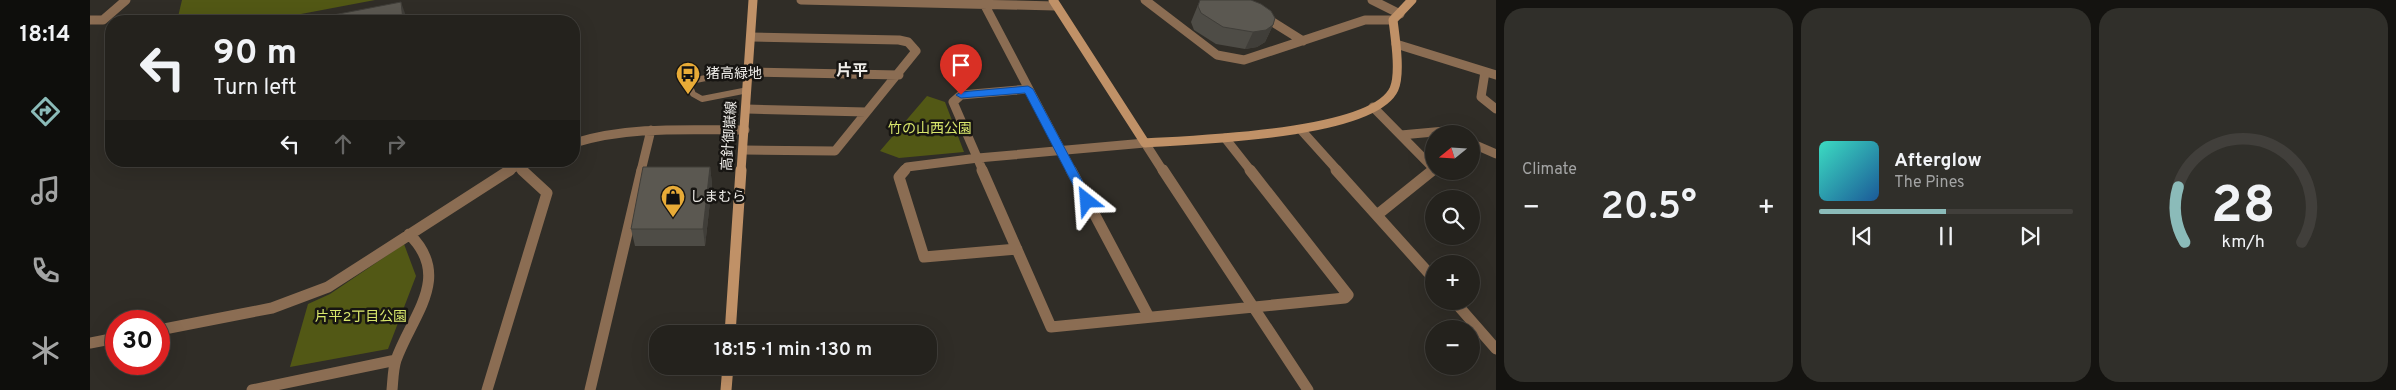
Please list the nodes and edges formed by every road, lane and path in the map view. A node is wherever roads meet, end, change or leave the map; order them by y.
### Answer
1 (126, 0) edge
2 (753, 0) edge
3 (801, 0) edge
4 (835, 0) edge
5 (1147, 0) edge
6 (1372, 0) edge
7 (1412, 0) edge
8 (983, 3) edge
9 (1054, 3) edge
10 (1254, 10) edge
11 (109, 15) edge
12 (1397, 17) junction
13 (105, 18) edge
14 (90, 20) edge
15 (751, 37) junction
16 (1303, 41) junction
17 (1396, 44) junction
18 (748, 72) junction
19 (1485, 72) junction
20 (899, 75) junction
21 (1496, 75) edge
22 (1028, 89) junction
23 (748, 90) junction
24 (1373, 107) junction
25 (747, 109) junction
26 (1496, 109) edge
27 (866, 112) junction
28 (650, 130) junction
29 (745, 130) junction
30 (1302, 131) junction
31 (1425, 132) edge
32 (1401, 135) junction
33 (1225, 138) junction
34 (580, 141) edge
35 (1145, 143) junction
36 (1480, 147) edge
37 (744, 150) junction
38 (1061, 151) junction
39 (1496, 154) edge
40 (978, 158) junction
41 (1425, 160) edge
42 (516, 167) edge
43 (525, 167) edge
44 (1425, 176) edge
45 (1377, 215) junction
46 (409, 234) junction
47 (1017, 249) junction
48 (1425, 269) edge
49 (1254, 307) junction
50 (1462, 310) edge
51 (1149, 317) junction
52 (731, 325) edge
53 (170, 328) edge
54 (105, 340) edge
55 (90, 343) edge
56 (1496, 349) edge
57 (396, 360) junction
58 (727, 375) edge
59 (252, 390) edge
60 (392, 390) edge
61 (487, 390) edge
62 (590, 390) edge
63 (726, 390) edge
64 (1308, 390) edge

1 - 11 street
2 - 15 street, 高針御嶽線
3 - 4 street
4 - 8 street
5 - 16 street
6 - 12 street
7 - 12 street
8 - 9 street
8 - 22 street
9 - 35 street
10 - 16 street
12 - 16 street
12 - 17 street
13 - 14 street
15 - 18 street, 高針御嶽線
15 - 20 street
17 - 19 street
17 - 24 street
18 - 20 street
18 - 23 street, 高針御嶽線
18 - 23 lane
19 - 21 street
19 - 26 street
20 - 27 street
22 - 38 street
22 - 40 street
23 - 25 street, 高針御嶽線
24 - 30 street
24 - 32 street
25 - 27 street
25 - 29 street, 高針御嶽線
27 - 37 street
28 - 29 street
28 - 34 street
28 - 62 street
29 - 37 street, 高針御嶽線
30 - 33 street
30 - 45 street
31 - 32 street
32 - 41 street
33 - 35 street
33 - 49 street
35 - 38 street
35 - 49 street
36 - 39 street
37 - 52 street, 高針御嶽線
38 - 40 street
38 - 51 street
40 - 47 street
40 - 47 street
42 - 46 street
43 - 61 street
44 - 45 street
45 - 48 street
46 - 53 street
46 - 57 street
47 - 51 street
49 - 51 street
49 - 64 street
50 - 56 street
54 - 55 street
57 - 59 street
57 - 60 street
58 - 63 street

